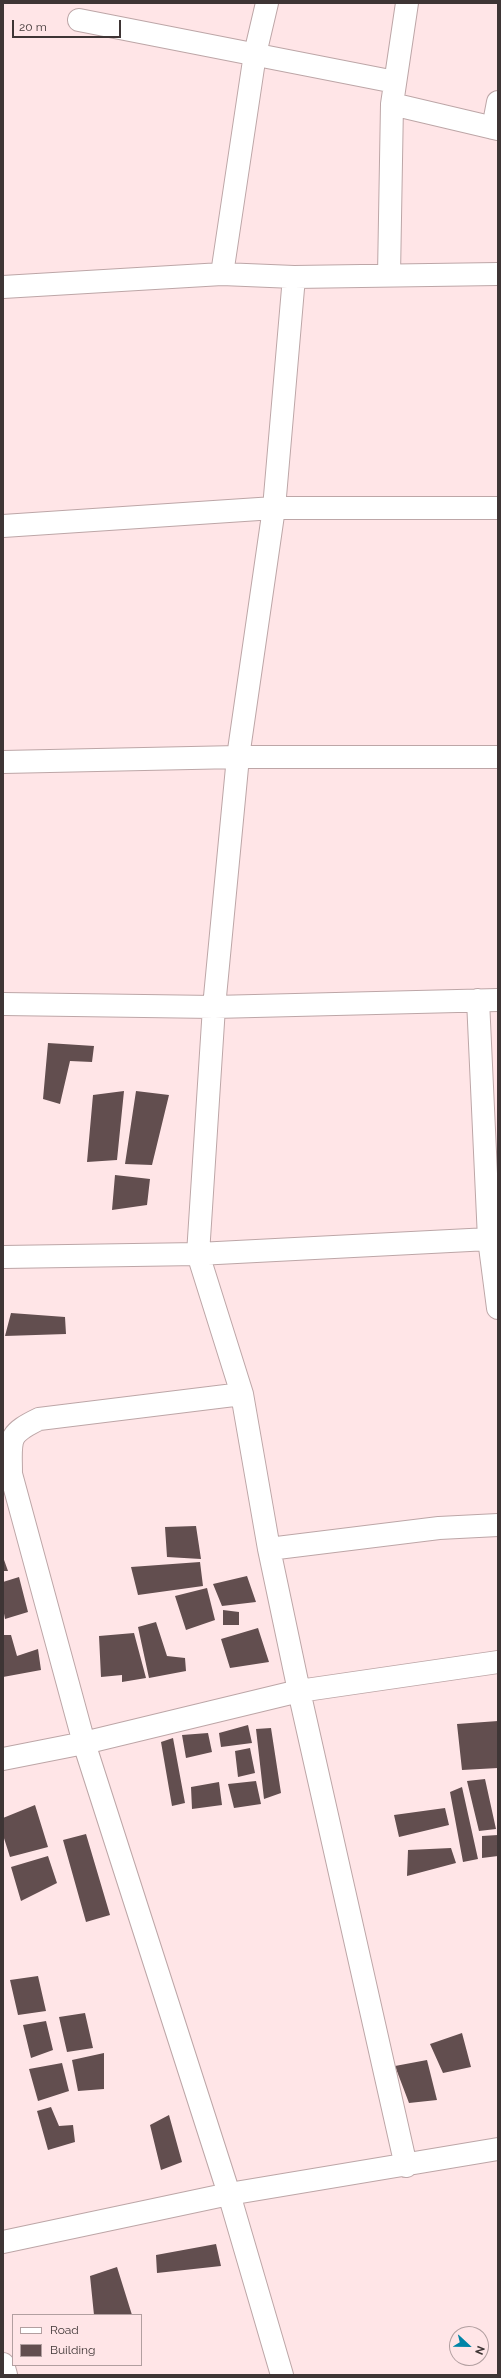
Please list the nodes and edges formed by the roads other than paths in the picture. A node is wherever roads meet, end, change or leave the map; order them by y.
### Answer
1 (267, 3) edge
2 (407, 3) edge
3 (79, 20) dead end
4 (255, 54) junction
5 (395, 82) junction
6 (498, 102) edge
7 (392, 104) junction
8 (496, 128) edge
9 (222, 274) junction
10 (498, 274) edge
11 (389, 275) junction
12 (294, 277) junction
13 (3, 287) edge
14 (274, 508) junction
15 (498, 508) edge
16 (3, 526) edge
17 (238, 757) junction
18 (498, 757) edge
19 (3, 762) edge
20 (488, 1000) edge
21 (3, 1004) edge
22 (214, 1007) junction
23 (489, 1239) junction
24 (198, 1254) junction
25 (3, 1257) edge
26 (498, 1308) edge
27 (242, 1394) junction
28 (498, 1525) edge
29 (269, 1550) junction
30 (498, 1662) edge
31 (299, 1691) junction
32 (84, 1743) junction
33 (3, 1759) edge
34 (498, 2149) edge
35 (406, 2166) junction
36 (229, 2194) junction
37 (3, 2242) edge
38 (3, 2364) edge
39 (6, 2375) edge
40 (282, 2375) edge

1 - 4 street
2 - 5 street
3 - 4 street
4 - 5 street
4 - 9 street
5 - 7 street
6 - 8 street
7 - 8 street
7 - 11 street
9 - 12 street
9 - 13 street
10 - 11 street
11 - 12 street
12 - 14 street
14 - 15 street
14 - 16 street
14 - 17 street
17 - 18 street
17 - 19 street
17 - 22 street
20 - 22 street
20 - 23 street
21 - 22 street
22 - 24 street
23 - 24 street
23 - 26 street
24 - 25 street
24 - 27 street
27 - 29 street
27 - 32 street
28 - 29 street
29 - 31 street
30 - 31 street
31 - 32 street
31 - 35 street
32 - 33 street
32 - 36 street
34 - 35 street
35 - 36 street
36 - 37 street
36 - 40 street
38 - 39 street

